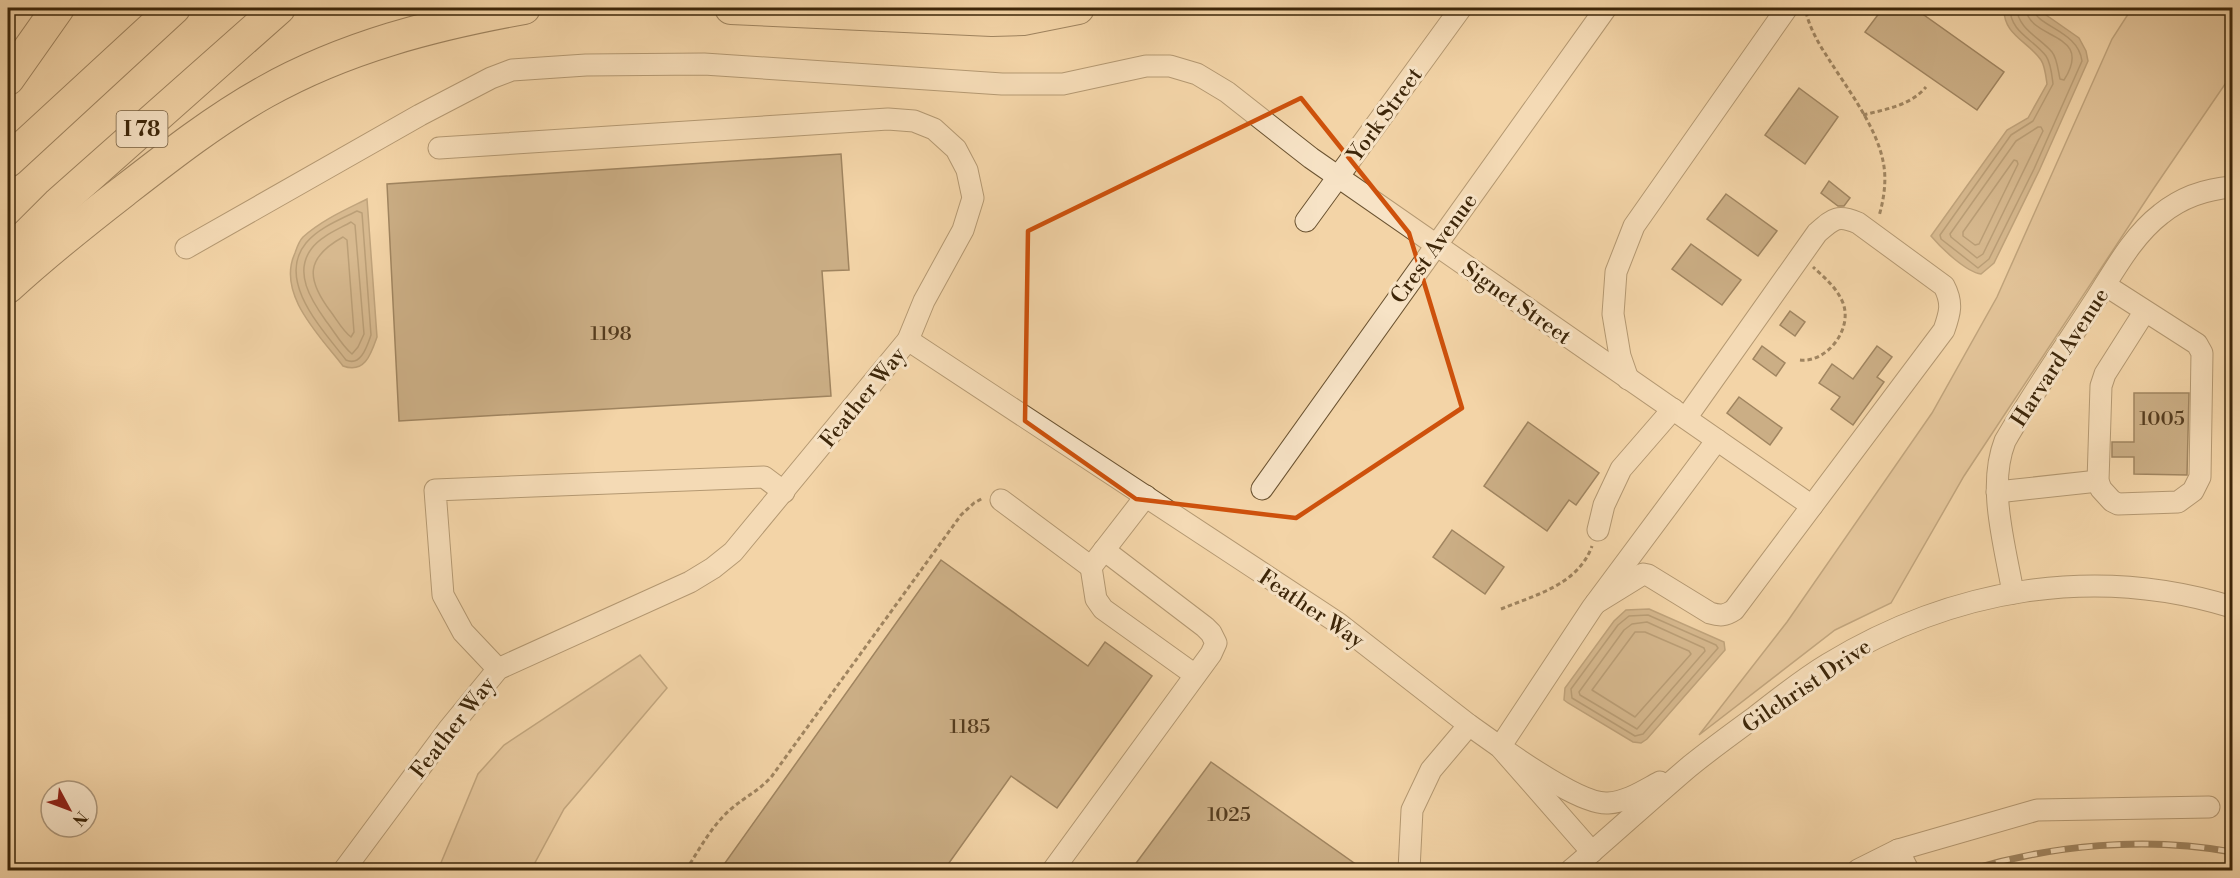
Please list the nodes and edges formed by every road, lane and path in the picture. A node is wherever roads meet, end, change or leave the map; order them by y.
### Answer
1 (58, 8) edge
2 (174, 8) edge
3 (279, 8) edge
4 (524, 8) edge
5 (731, 8) edge
6 (1078, 8) edge
7 (1461, 8) edge
8 (1606, 8) edge
9 (1787, 8) edge
10 (1805, 8) edge
11 (8, 79) edge
12 (1926, 87) dead end
13 (1863, 115) junction
14 (439, 148) dead end
15 (8, 161) edge
16 (1338, 177) junction
17 (2232, 188) edge
18 (1306, 221) dead end
19 (1870, 232) junction
20 (1436, 245) junction
21 (186, 248) dead end
22 (8, 254) edge
23 (1801, 256) junction
24 (2105, 285) junction
25 (8, 287) edge
26 (2145, 311) junction
27 (908, 340) junction
28 (1800, 360) dead end
29 (1628, 380) junction
30 (1675, 411) junction
31 (1717, 440) junction
32 (2098, 481) junction
33 (1262, 489) dead end
34 (784, 492) junction
35 (1997, 492) junction
36 (1146, 496) junction
37 (1001, 500) joint
38 (1812, 506) junction
39 (1598, 530) joint
40 (1104, 550) junction
41 (1090, 567) junction
42 (2013, 593) junction
43 (1596, 603) junction
44 (2232, 607) edge
45 (1501, 609) dead end
46 (498, 669) junction
47 (1195, 675) junction
48 (1469, 725) junction
49 (1500, 747) junction
50 (1692, 765) junction
51 (2209, 807) dead end
52 (1898, 850) junction
53 (1592, 852) junction
54 (344, 870) edge
55 (686, 870) edge
56 (1053, 870) edge
57 (1409, 870) edge
58 (1571, 870) edge
59 (1858, 870) edge
60 (1908, 870) edge

1 - 11 highway
2 - 15 highway
3 - 22 highway, I 78
4 - 25 highway
5 - 6 highway
7 - 16 street, York Street
8 - 20 street, Crest Avenue
9 - 29 street
10 - 13 path
12 - 13 path
13 - 19 path
14 - 27 street
16 - 18 street, York Street
16 - 20 street, Signet Street
16 - 21 street, Signet Street
17 - 24 street, Harvard Avenue
19 - 23 street
19 - 38 street
20 - 29 street, Signet Street
20 - 33 street, Crest Avenue
23 - 28 path
23 - 30 street
24 - 26 street
24 - 35 street, Harvard Avenue
26 - 32 street
26 - 32 street
27 - 34 street, Feather Way
27 - 36 street, Feather Way
29 - 30 street, Signet Street
30 - 31 street, Signet Street
30 - 39 street
31 - 38 street, Signet Street
31 - 43 street
32 - 35 street
34 - 46 street, Feather Way
34 - 46 street
35 - 42 street, Harvard Avenue
36 - 40 street
36 - 48 street, Feather Way
37 - 41 street
37 - 55 path
38 - 43 street
39 - 45 path
40 - 41 street
40 - 47 street
41 - 47 street
42 - 44 street, Gilchrist Drive
42 - 50 street, Gilchrist Drive
43 - 49 street
46 - 54 street, Feather Way
47 - 56 street
48 - 49 street, Feather Way
48 - 57 street
49 - 50 street, Feather Way
49 - 53 street, Feather Way
50 - 53 street, Gilchrist Drive
51 - 52 street
52 - 59 street
52 - 60 street
53 - 58 street, Gilchrist Drive

